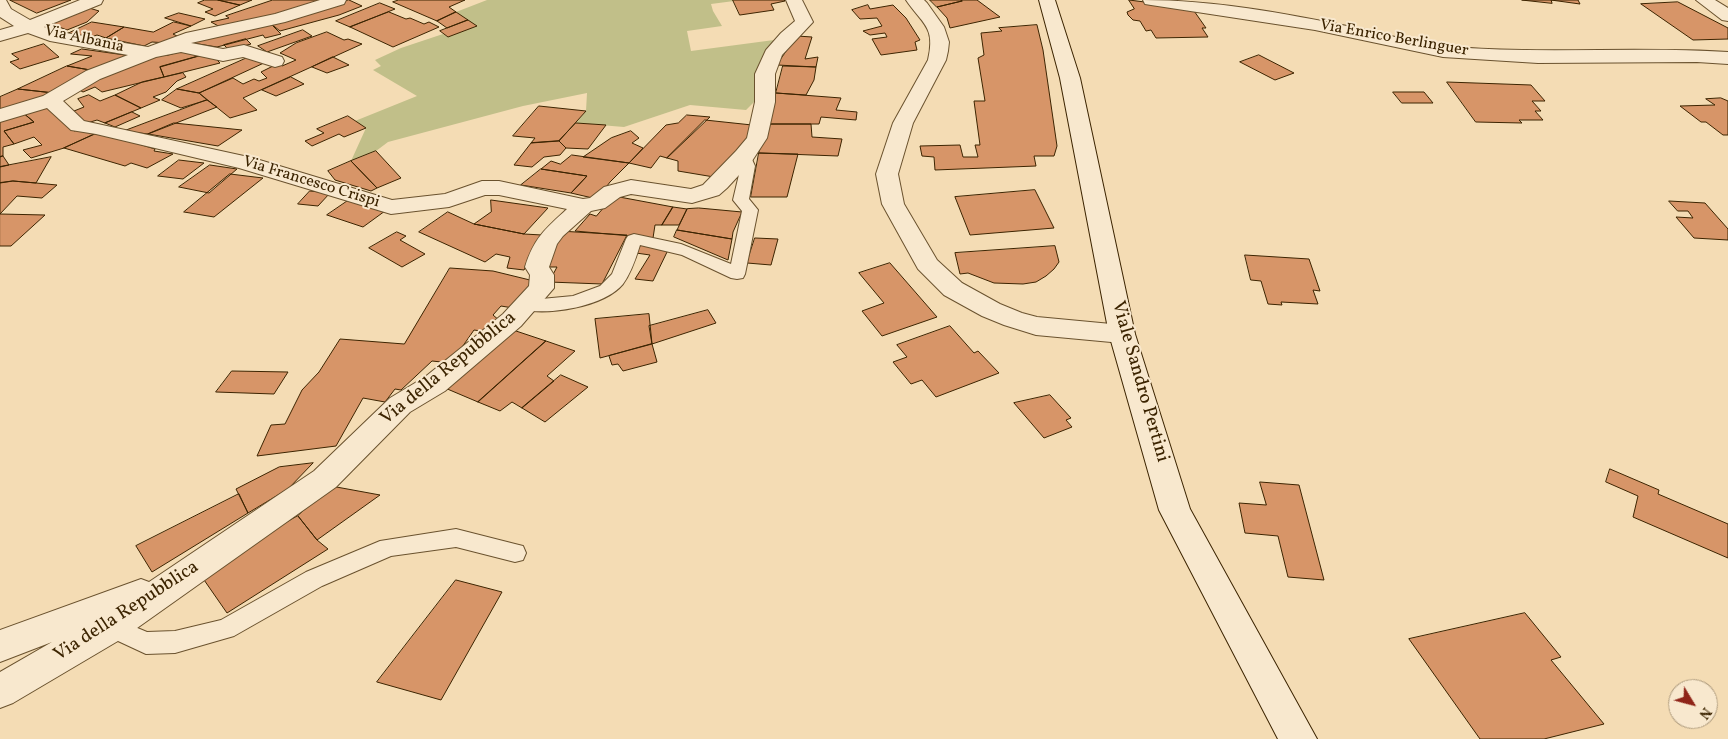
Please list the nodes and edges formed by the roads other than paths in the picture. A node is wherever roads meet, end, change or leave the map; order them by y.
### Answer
1 (95, 0) edge
2 (338, 0) edge
3 (794, 0) edge
4 (914, 0) edge
5 (1047, 0) edge
6 (1151, 0) edge
7 (1704, 0) edge
8 (1, 10) edge
9 (1728, 16) edge
10 (29, 27) junction
11 (0, 36) edge
12 (149, 53) junction
13 (1728, 58) edge
14 (274, 61) dead end
15 (50, 100) junction
16 (0, 116) edge
17 (744, 156) junction
18 (583, 206) junction
19 (526, 305) junction
20 (1122, 334) junction
21 (515, 553) dead end
22 (180, 580) junction
23 (111, 627) junction
24 (0, 646) edge
25 (0, 691) edge
26 (1298, 739) edge

1 - 10 street
2 - 12 street
3 - 17 street, Via della Repubblica
4 - 20 street
5 - 20 street, Viale Sandro Pertini
6 - 13 street, Via Enrico Berlinguer
7 - 9 street
8 - 10 street, Via Albania
10 - 11 street
10 - 12 street, Via Albania
12 - 14 street
12 - 15 street
15 - 16 street
15 - 18 street, Via Francesco Crispi
17 - 18 street, Via della Repubblica
17 - 19 lane
18 - 19 street, Via della Repubblica
19 - 22 street, Via della Repubblica
20 - 26 street, Viale Sandro Pertini
21 - 23 lane
22 - 23 street, Via della Repubblica
22 - 24 street
23 - 25 street, Via della Repubblica

